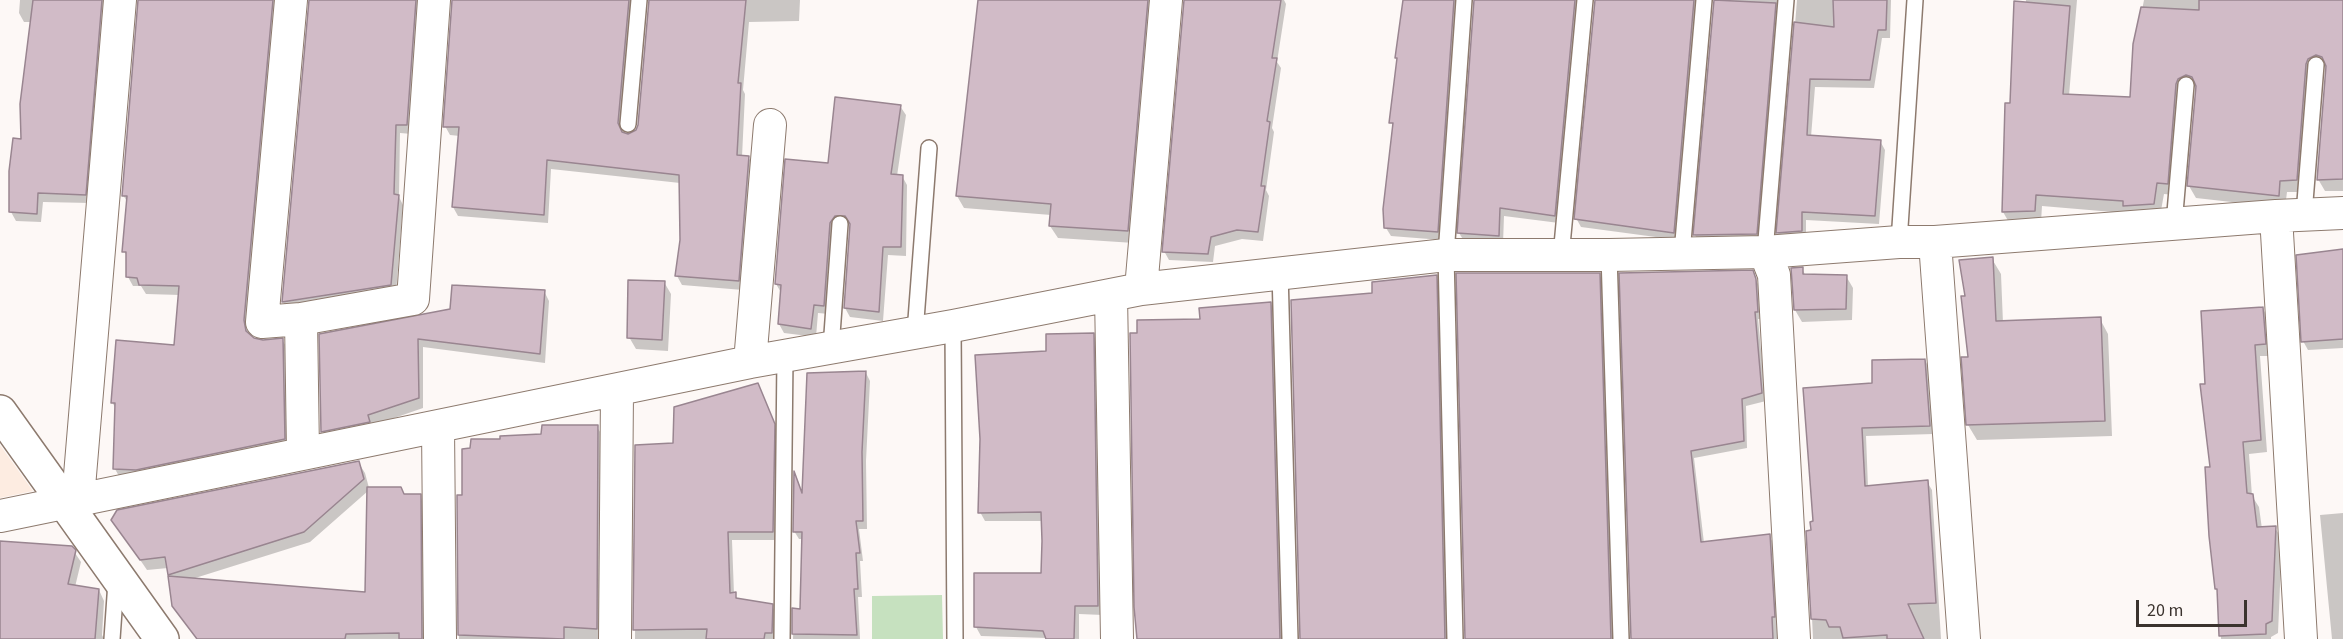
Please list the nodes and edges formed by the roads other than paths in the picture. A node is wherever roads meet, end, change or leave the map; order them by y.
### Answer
1 (120, 0) edge
2 (291, 0) edge
3 (434, 0) edge
4 (639, 0) edge
5 (1166, 0) edge
6 (1464, 0) edge
7 (1585, 0) edge
8 (1704, 0) edge
9 (1786, 0) edge
10 (1915, 0) edge
11 (2316, 65) dead end
12 (2186, 86) dead end
13 (628, 124) dead end
14 (770, 125) dead end
15 (929, 148) dead end
16 (2343, 213) edge
17 (2290, 215) junction
18 (840, 224) dead end
19 (2174, 224) junction
20 (1899, 242) junction
21 (1935, 242) junction
22 (1765, 252) junction
23 (1682, 253) junction
24 (1446, 255) junction
25 (1609, 255) junction
26 (1561, 256) junction
27 (1280, 272) junction
28 (1141, 289) junction
29 (1111, 295) junction
30 (302, 320) junction
31 (953, 326) junction
32 (915, 333) junction
33 (831, 348) junction
34 (785, 356) junction
35 (750, 362) junction
36 (617, 390) junction
37 (0, 412) edge
38 (438, 427) junction
39 (303, 452) junction
40 (71, 501) junction
41 (0, 516) edge
42 (116, 577) junction
43 (112, 639) edge
44 (162, 639) edge
45 (440, 639) edge
46 (615, 639) edge
47 (782, 639) edge
48 (955, 639) edge
49 (1117, 639) edge
50 (1290, 639) edge
51 (1455, 639) edge
52 (1621, 639) edge
53 (1794, 639) edge
54 (1964, 639) edge
55 (2301, 639) edge

1 - 40 street
2 - 30 street
3 - 30 street
4 - 13 lane
5 - 28 street
6 - 24 lane
7 - 26 lane
8 - 23 lane
9 - 22 lane
10 - 20 lane
11 - 17 lane
12 - 19 lane
14 - 35 street
15 - 32 lane
16 - 17 street
17 - 19 street
17 - 55 street
18 - 33 lane
19 - 21 street
20 - 21 street
20 - 22 street
21 - 54 street
22 - 23 street
22 - 53 street
23 - 25 street
24 - 26 street
24 - 27 street
24 - 51 lane
25 - 26 street
25 - 52 lane
27 - 28 street
27 - 50 lane
28 - 29 street
29 - 31 street
29 - 49 street
30 - 39 street
31 - 32 street
31 - 48 lane
32 - 33 street
33 - 34 street
34 - 35 street
34 - 47 lane
35 - 36 street
36 - 38 street
36 - 46 street
37 - 40 street
38 - 39 street
38 - 45 street
39 - 40 street
40 - 41 street
40 - 42 street
42 - 43 lane
42 - 44 street

